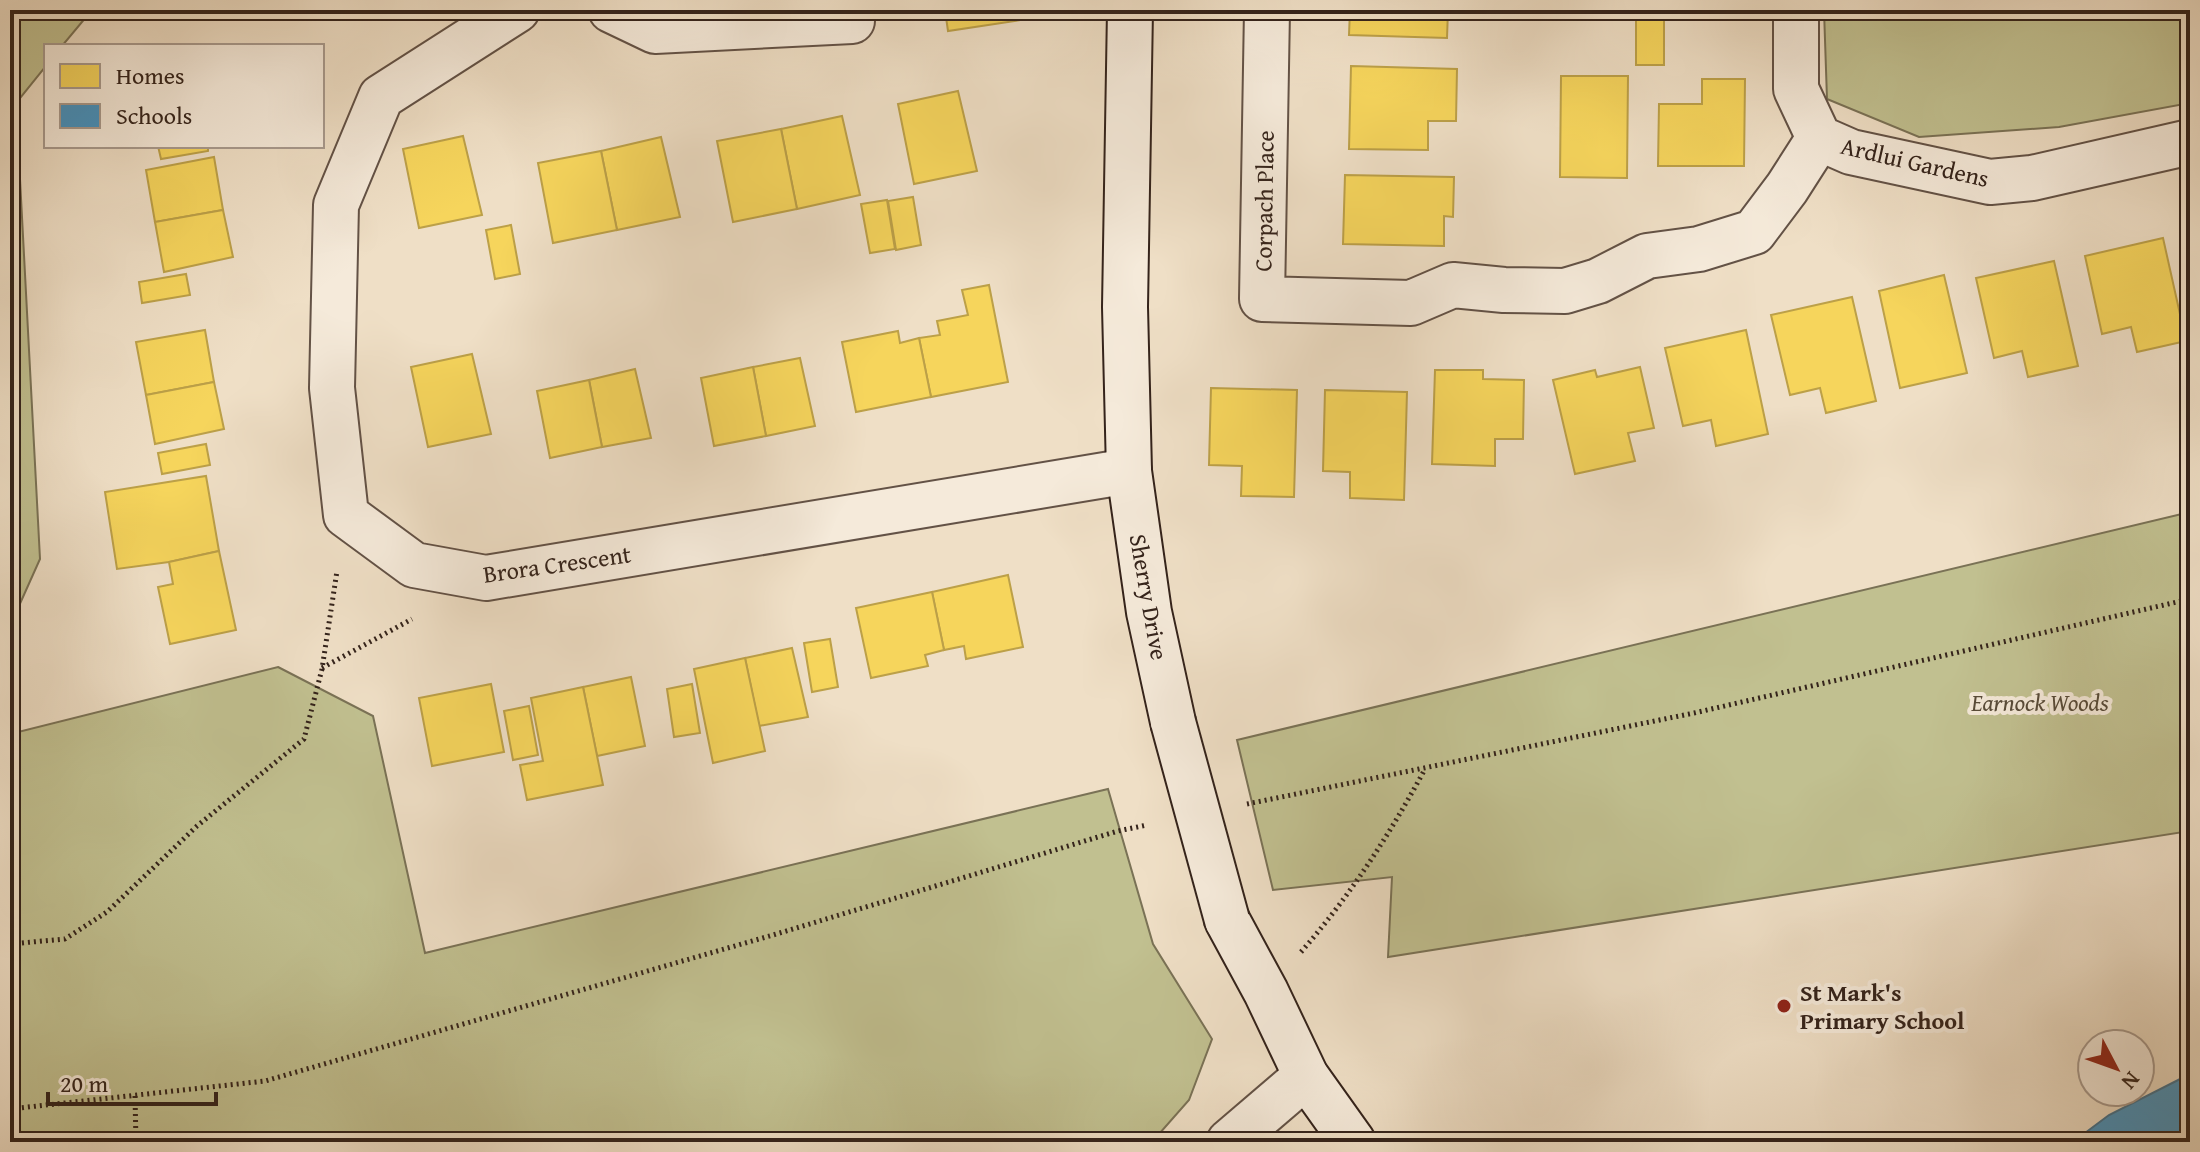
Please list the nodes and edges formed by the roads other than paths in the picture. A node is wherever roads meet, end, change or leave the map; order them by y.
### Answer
1 (517, 10) edge
2 (611, 10) edge
3 (1130, 10) edge
4 (1267, 10) edge
5 (1796, 10) edge
6 (852, 21) dead end
7 (1819, 138) junction
8 (2190, 142) edge
9 (1129, 471) junction
10 (1306, 1076) junction
11 (1229, 1142) edge
12 (1353, 1142) edge

1 - 9 street, Brora Crescent
2 - 6 street
3 - 9 street, Sherry Drive
4 - 7 street, Corpach Place
5 - 7 street, Ardlui Gardens
7 - 8 street, Ardlui Gardens
9 - 10 street, Sherry Drive, bridge
10 - 11 street
10 - 12 street, Sherry Drive

